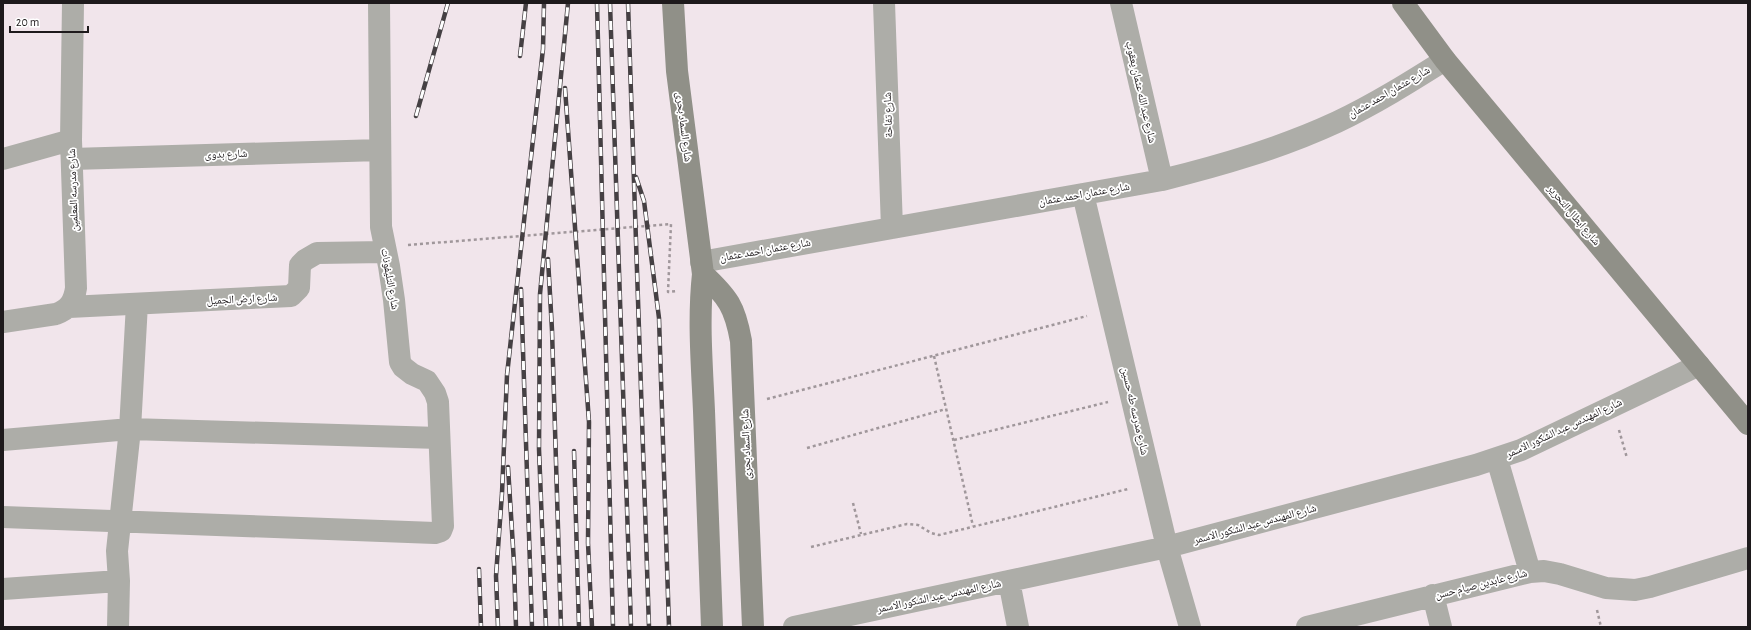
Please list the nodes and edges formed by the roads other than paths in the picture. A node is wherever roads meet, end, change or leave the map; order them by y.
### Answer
1 (72, 3) edge
2 (379, 3) edge
3 (673, 3) edge
4 (884, 3) edge
5 (1121, 3) edge
6 (1403, 3) edge
7 (1445, 60) junction
8 (71, 149) junction
9 (380, 150) junction
10 (3, 159) edge
11 (1162, 180) junction
12 (1083, 194) junction
13 (892, 228) junction
14 (395, 249) junction
15 (702, 268) junction
16 (137, 304) junction
17 (68, 308) junction
18 (3, 322) edge
19 (1699, 365) junction
20 (1748, 424) edge
21 (130, 429) junction
22 (439, 438) junction
23 (3, 440) edge
24 (1497, 459) junction
25 (3, 517) edge
26 (119, 521) junction
27 (1166, 547) junction
28 (1748, 558) edge
29 (1530, 572) junction
30 (118, 581) junction
31 (1008, 581) junction
32 (3, 589) edge
33 (1434, 595) junction
34 (118, 627) edge
35 (712, 627) edge
36 (753, 627) edge
37 (794, 627) edge
38 (1018, 627) edge
39 (1190, 627) edge
40 (1307, 627) edge
41 (1442, 627) edge

1 - 8 street, شارع مدرسه المعلمين
2 - 9 street, شارع التليفونات
3 - 15 street, شارع السماد بحرى
4 - 13 street, شارع تفاحة
5 - 11 street, شارع عبد الله عثمان يعقوب
6 - 7 street, شارع ابطال التحرير
7 - 11 street, شارع عثمان احمد عثمان
7 - 19 street, شارع ابطال التحرير
8 - 9 street, شارع بدوى
8 - 10 street, شارع بدوى
8 - 17 street, شارع مدرسه المعلمين
9 - 14 street, شارع التليفونات
11 - 12 street, شارع عثمان احمد عثمان
12 - 13 street, شارع عثمان احمد عثمان
12 - 27 street, شارع مدرسه طه حسين
13 - 15 street, شارع عثمان احمد عثمان
14 - 16 street, شارع ارض الجميل
14 - 22 street, شارع التليفونات
15 - 35 street, شارع السماد بحرى
15 - 36 street, شارع السماد بحرى
16 - 17 street, شارع ارض الجميل
16 - 21 street
17 - 18 street
19 - 20 street, شارع ابطال التحرير
19 - 24 street, شارع المهندس عبد الشكور الاسمر
21 - 22 street
21 - 23 street
21 - 26 street
22 - 26 street, شارع التليفونات
24 - 27 street, شارع المهندس عبد الشكور الاسمر
24 - 29 street
25 - 26 street
26 - 30 street
27 - 31 street, شارع المهندس عبد الشكور الاسمر
27 - 39 street, شارع مدرسه طه حسين
28 - 29 street, شارع عابدين صيام حسن
29 - 33 street, شارع عابدين صيام حسن
30 - 32 street
30 - 34 street
31 - 37 street, شارع المهندس عبد الشكور الاسمر
31 - 38 street
33 - 40 street, شارع عابدين صيام حسن
33 - 41 street

